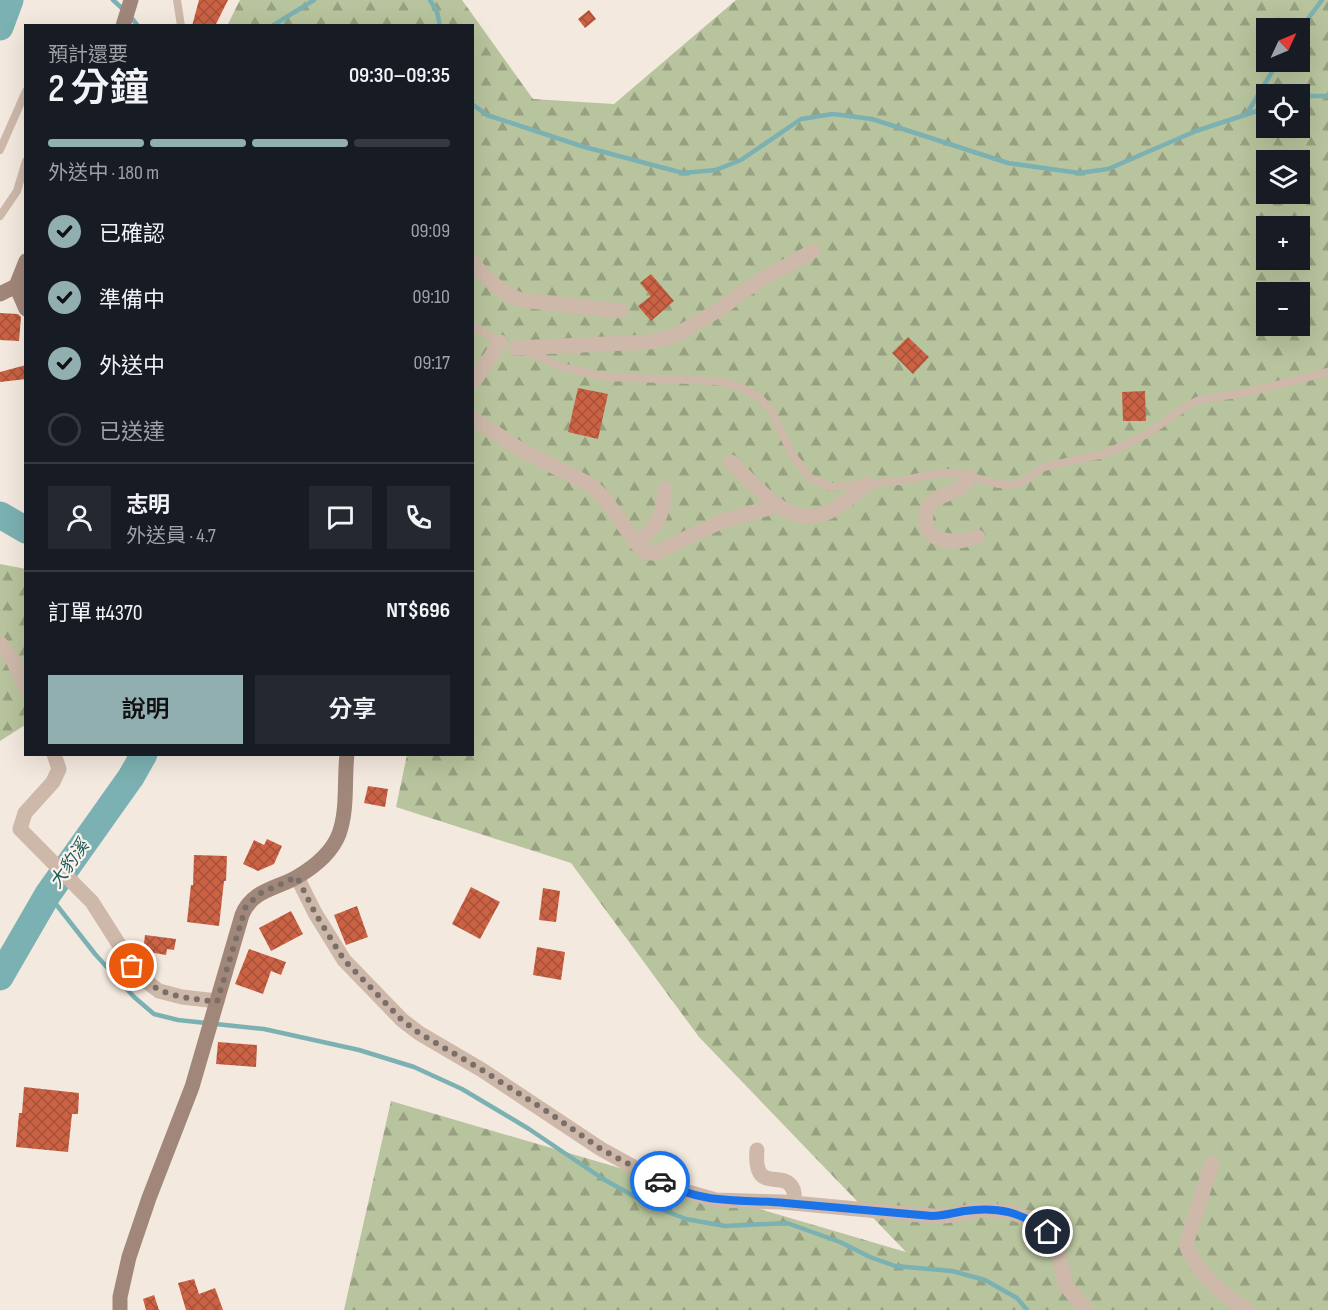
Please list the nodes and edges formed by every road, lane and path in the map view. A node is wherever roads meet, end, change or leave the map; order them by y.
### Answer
1 (131, 0) edge
2 (177, 0) edge
3 (124, 24) edge
4 (181, 24) edge
5 (24, 96) edge
6 (0, 150) edge
7 (24, 168) edge
8 (0, 216) edge
9 (813, 251) dead end
10 (474, 264) edge
11 (24, 266) edge
12 (16, 286) junction
13 (0, 294) edge
14 (24, 304) edge
15 (621, 311) dead end
16 (474, 327) edge
17 (500, 342) junction
18 (516, 348) junction
19 (1328, 372) edge
20 (474, 379) edge
21 (474, 419) edge
22 (730, 462) dead end
23 (969, 476) junction
24 (867, 484) junction
25 (665, 489) dead end
26 (776, 506) junction
27 (978, 537) dead end
28 (636, 543) junction
29 (0, 643) edge
30 (24, 684) edge
31 (55, 756) edge
32 (347, 756) edge
33 (297, 877) junction
34 (215, 1008) junction
35 (757, 1150) dead end
36 (1212, 1162) dead end
37 (794, 1203) junction
38 (120, 1310) edge
39 (1086, 1310) edge
40 (1248, 1310) edge

1 - 3 street
2 - 4 lane
5 - 6 lane
7 - 8 lane
9 - 18 street
10 - 15 street
11 - 12 street
12 - 13 street
12 - 14 street
16 - 17 lane
17 - 18 lane
17 - 20 street
18 - 24 lane
19 - 23 lane
21 - 28 street
22 - 26 street
23 - 24 lane
23 - 27 street
24 - 26 street
25 - 28 street
26 - 28 street
29 - 30 street
31 - 34 street
32 - 33 street
33 - 34 street
33 - 37 street
34 - 38 street
35 - 37 street
36 - 40 street
37 - 39 street

